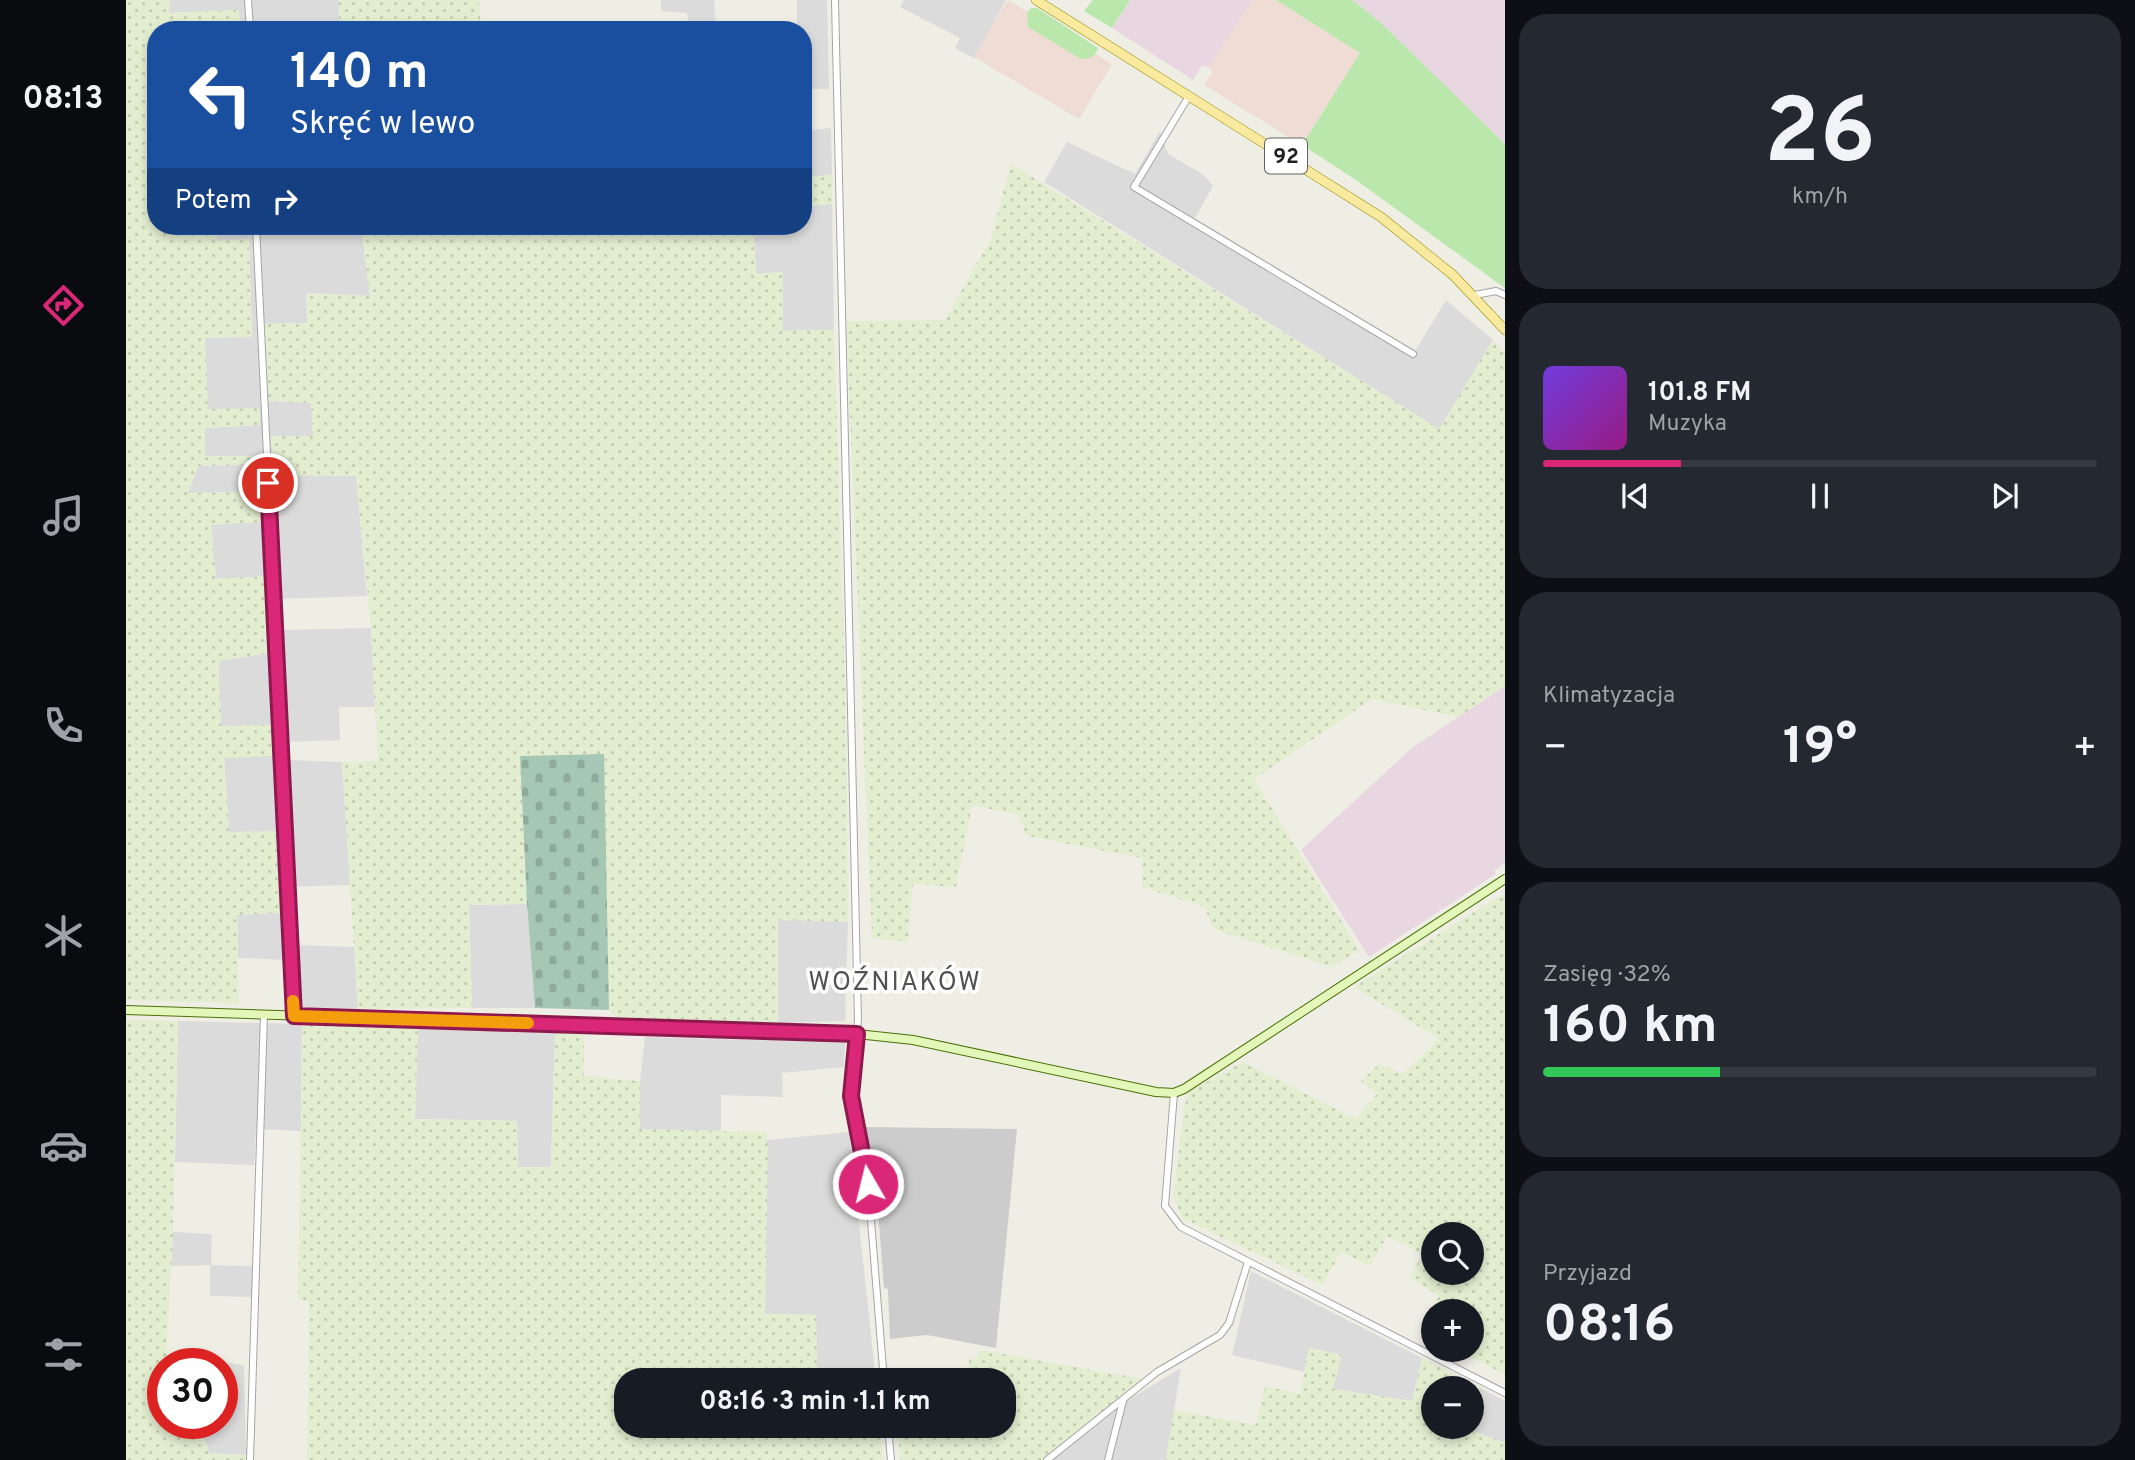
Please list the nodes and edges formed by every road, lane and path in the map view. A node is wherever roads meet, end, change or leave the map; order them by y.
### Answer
1 (248, 0) edge
2 (835, 0) edge
3 (1036, 0) edge
4 (249, 21) edge
5 (1189, 96) junction
6 (256, 235) edge
7 (1475, 295) junction
8 (1505, 295) edge
9 (1505, 330) edge
10 (1413, 354) dead end
11 (1505, 879) edge
12 (126, 1010) edge
13 (264, 1014) junction
14 (294, 1016) junction
15 (857, 1034) junction
16 (1174, 1093) junction
17 (1248, 1262) junction
18 (883, 1368) edge
19 (1505, 1393) edge
20 (1124, 1399) junction
21 (889, 1438) edge
22 (250, 1460) edge
23 (891, 1460) edge
24 (1047, 1460) edge
25 (1108, 1460) edge

1 - 4 street
2 - 15 street
3 - 5 main road, 92
5 - 7 main road, 92
5 - 10 street
6 - 14 street
7 - 8 street
7 - 9 main road, 92
11 - 16 street
12 - 13 street
13 - 14 street
13 - 22 street
14 - 15 street
15 - 16 street
15 - 18 street
16 - 17 street
17 - 19 street
17 - 20 street
20 - 24 street
20 - 25 street
21 - 23 street

